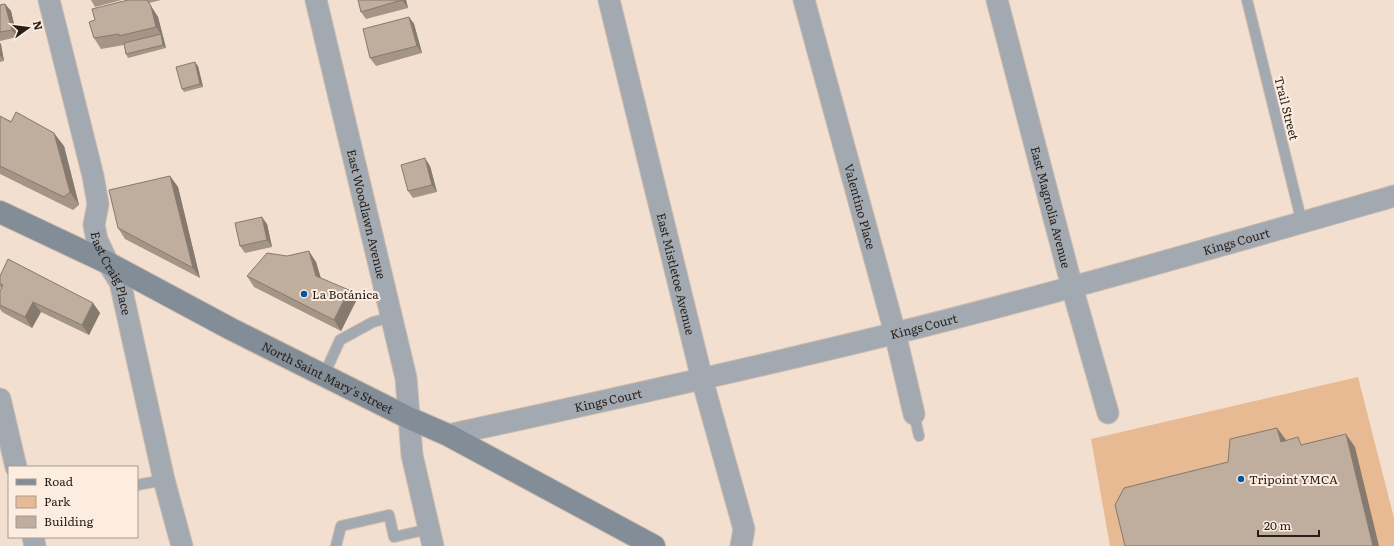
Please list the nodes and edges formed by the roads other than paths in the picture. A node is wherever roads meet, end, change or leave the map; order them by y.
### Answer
1 (49, 0) edge
2 (316, 0) edge
3 (609, 0) edge
4 (804, 0) edge
5 (997, 0) edge
6 (1247, 0) edge
7 (1394, 196) edge
8 (0, 212) edge
9 (1302, 223) junction
10 (108, 263) junction
11 (1072, 287) junction
12 (392, 317) junction
13 (895, 333) junction
14 (324, 375) junction
15 (702, 379) junction
16 (0, 399) edge
17 (1108, 413) dead end
18 (914, 414) joint
19 (409, 418) junction
20 (448, 436) junction
21 (919, 436) dead end
22 (16, 466) edge
23 (164, 480) junction
24 (138, 486) edge
25 (431, 537) edge
26 (182, 546) edge
27 (336, 546) edge
28 (654, 546) edge
29 (741, 546) edge

1 - 10 street, East Craig Place
2 - 12 street, East Woodlawn Avenue
3 - 15 street, East Mistletoe Avenue
4 - 13 street, Valentino Place
5 - 11 street, East Magnolia Avenue
6 - 9 lane, Trail Street
7 - 9 street, Kings Court
8 - 10 main road, North Saint Mary's Street
9 - 11 street, Kings Court
10 - 14 main road, North Saint Mary's Street
10 - 23 street, East Craig Place
11 - 13 street, Kings Court
11 - 17 street, East Magnolia Avenue
12 - 14 lane
12 - 19 street, East Woodlawn Avenue
13 - 15 street, Kings Court
13 - 18 street, Valentino Place
14 - 19 main road, North Saint Mary's Street
15 - 20 street, Kings Court
15 - 29 street, East Mistletoe Avenue
16 - 22 street
18 - 21 lane
19 - 20 main road, North Saint Mary's Street
19 - 25 street, East Woodlawn Avenue
20 - 28 main road, North Saint Mary's Street
23 - 24 lane
23 - 26 street, East Craig Place
25 - 27 lane

